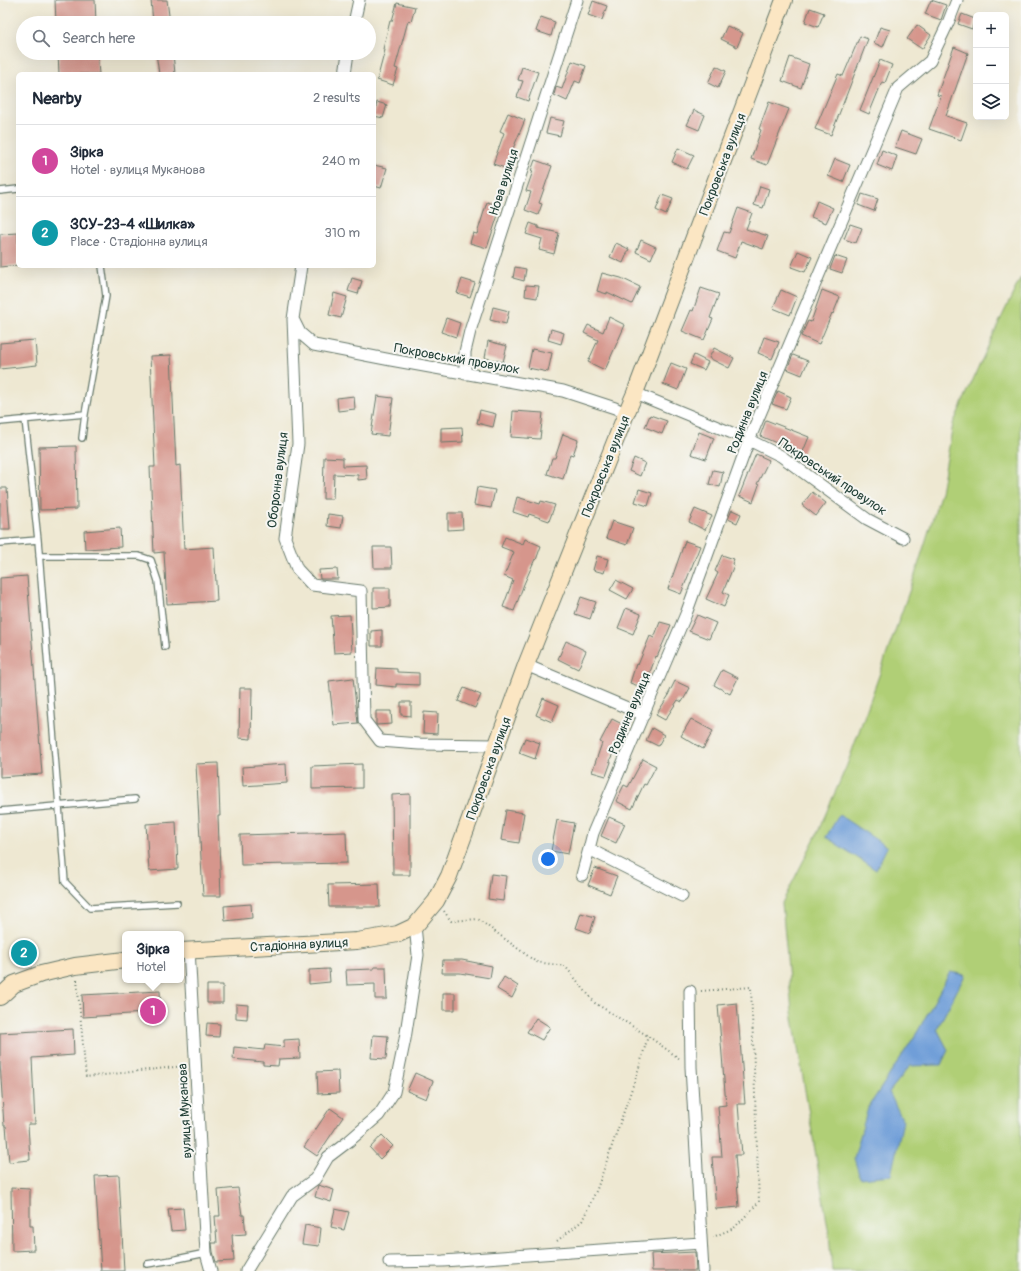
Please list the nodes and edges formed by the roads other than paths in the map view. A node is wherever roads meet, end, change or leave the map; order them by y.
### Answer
1 (359, 0) edge
2 (577, 0) edge
3 (784, 0) edge
4 (956, 0) edge
5 (356, 16) edge
6 (347, 60) edge
7 (345, 72) edge
8 (16, 189) edge
9 (0, 191) edge
10 (102, 268) edge
11 (301, 268) edge
12 (293, 319) junction
13 (465, 374) junction
14 (635, 393) junction
15 (85, 414) junction
16 (626, 414) junction
17 (24, 419) junction
18 (0, 422) edge
19 (82, 438) dead end
20 (749, 440) junction
21 (903, 538) dead end
22 (38, 540) junction
23 (0, 543) edge
24 (39, 556) junction
25 (165, 647) dead end
26 (526, 665) junction
27 (644, 715) junction
28 (496, 745) junction
29 (135, 799) dead end
30 (59, 805) junction
31 (0, 810) edge
32 (589, 849) junction
33 (582, 875) dead end
34 (682, 896) dead end
35 (177, 903) dead end
36 (415, 926) junction
37 (185, 950) edge
38 (122, 960) edge
39 (690, 991) road end
40 (0, 997) edge
41 (701, 1243) junction
42 (206, 1253) junction
43 (388, 1262) dead end
44 (147, 1264) dead end
45 (211, 1271) edge
46 (246, 1271) edge
47 (703, 1271) edge

1 - 5 street
2 - 13 street, Нова вулиця
3 - 14 street, Покровська вулиця
4 - 20 street, Родинна вулиця
6 - 7 street
8 - 9 lane
10 - 15 lane
11 - 12 street, Оборонна вулиця
12 - 13 street, Покровський провулок
12 - 28 street, Оборонна вулиця
13 - 16 street, Покровський провулок
14 - 16 street, Покровська вулиця
14 - 20 street, Покровський провулок
15 - 17 lane
15 - 19 lane
16 - 26 street, Покровська вулиця
17 - 18 lane
17 - 22 lane
20 - 21 street, Покровський провулок
20 - 27 street, Родинна вулиця
22 - 23 lane
22 - 24 lane
24 - 25 lane
24 - 30 lane
26 - 27 street
26 - 28 street, Покровська вулиця
27 - 32 street, Родинна вулиця
28 - 36 street, Покровська вулиця
29 - 30 lane
30 - 31 lane
30 - 35 lane
32 - 33 street, Родинна вулиця
32 - 34 street
36 - 37 street, Стадіонна вулиця
36 - 46 street
37 - 42 street, вулиця Муканова
38 - 40 street
39 - 41 street
41 - 43 street
41 - 47 street
42 - 44 lane
42 - 45 street, вулиця Муканова

